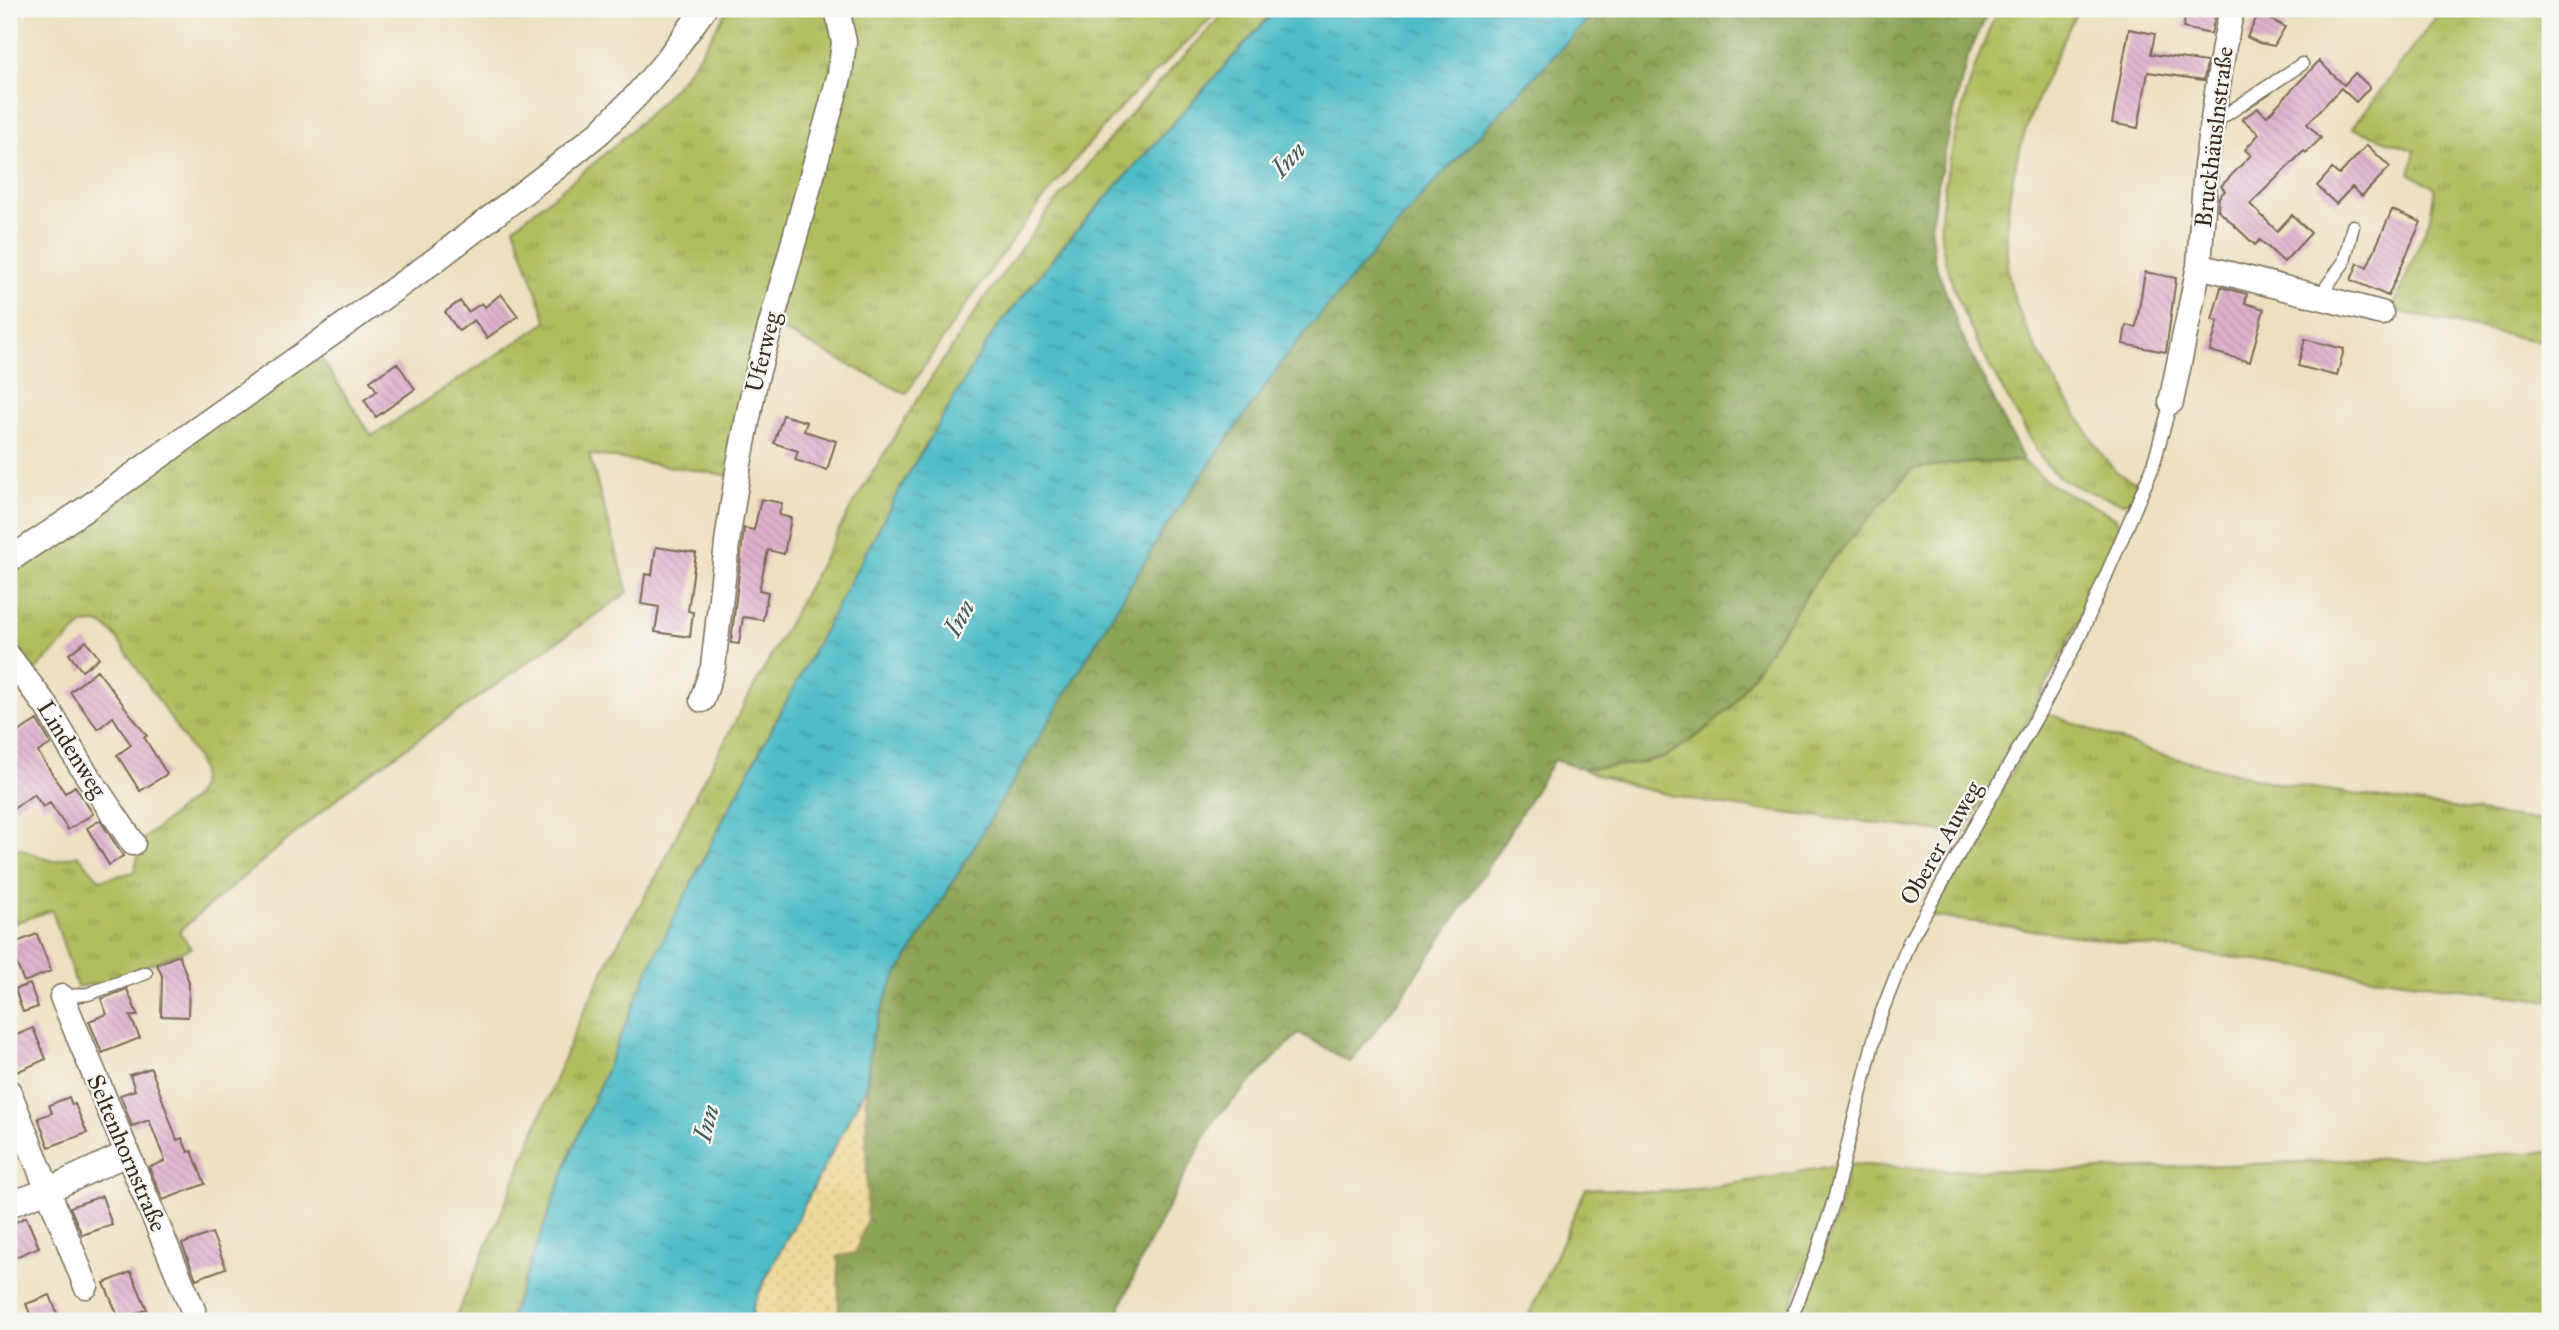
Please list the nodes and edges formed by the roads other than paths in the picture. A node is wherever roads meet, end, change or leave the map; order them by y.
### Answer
1 (704, 9) edge
2 (837, 9) edge
3 (2232, 9) edge
4 (2302, 64) dead end
5 (2212, 124) junction
6 (2353, 226) dead end
7 (2199, 266) junction
8 (2319, 297) junction
9 (2381, 313) dead end
10 (2171, 402) joint
11 (9, 560) edge
12 (9, 657) edge
13 (702, 700) dead end
14 (133, 843) dead end
15 (146, 972) dead end
16 (62, 997) joint
17 (9, 1092) edge
18 (128, 1153) junction
19 (48, 1190) junction
20 (9, 1206) edge
21 (86, 1286) dead end
22 (193, 1310) dead end
23 (1790, 1321) edge

1 - 11 street
2 - 13 street, Uferweg
3 - 5 street, Bruckhäuslnstraße
4 - 5 lane
5 - 7 street, Bruckhäuslnstraße
6 - 8 lane
7 - 8 street
7 - 10 street, Bruckhäuslnstraße
8 - 9 street
10 - 23 lane, Oberer Auweg
12 - 14 street, Lindenweg
15 - 16 lane
16 - 18 street, Seltenhornstraße
17 - 19 street
18 - 19 street
18 - 22 street, Seltenhornstraße
19 - 20 street
19 - 21 street

